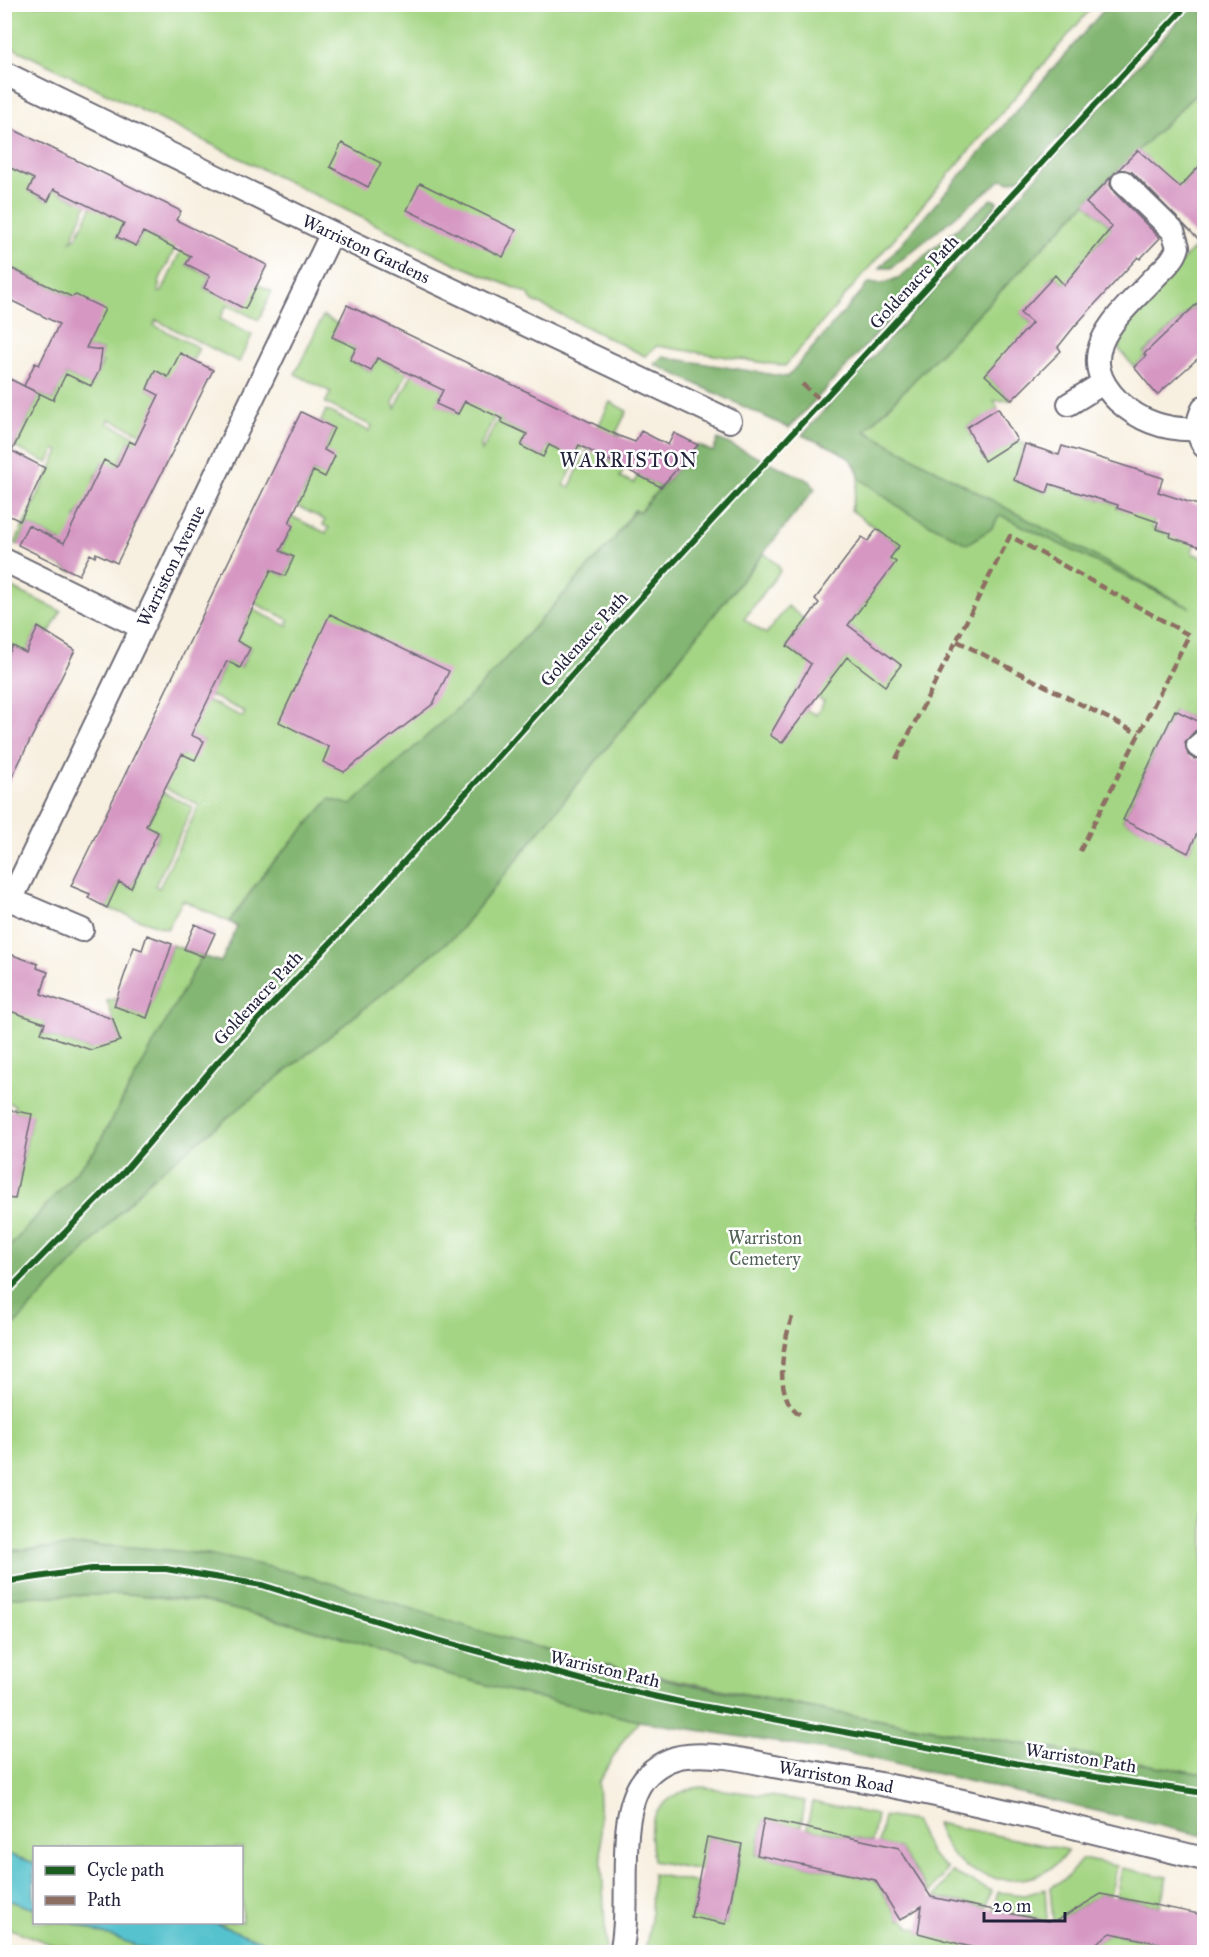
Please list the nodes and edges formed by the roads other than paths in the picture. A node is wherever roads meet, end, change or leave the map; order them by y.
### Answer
1 (4, 73) edge
2 (1123, 182) dead end
3 (332, 233) junction
4 (1103, 383) junction
5 (1069, 404) dead end
6 (1204, 406) edge
7 (730, 421) dead end
8 (1201, 437) edge
9 (4, 560) edge
10 (141, 627) junction
11 (8, 898) edge
12 (82, 930) dead end
13 (1204, 1859) edge
14 (621, 1953) edge

1 - 3 street, Warriston Gardens
2 - 4 street
3 - 7 street, Warriston Gardens
3 - 10 street, Warriston Avenue
4 - 5 street
4 - 8 street
6 - 8 street
9 - 10 street
10 - 11 street, Warriston Avenue
11 - 12 street, Warriston Avenue
13 - 14 street, Warriston Road

